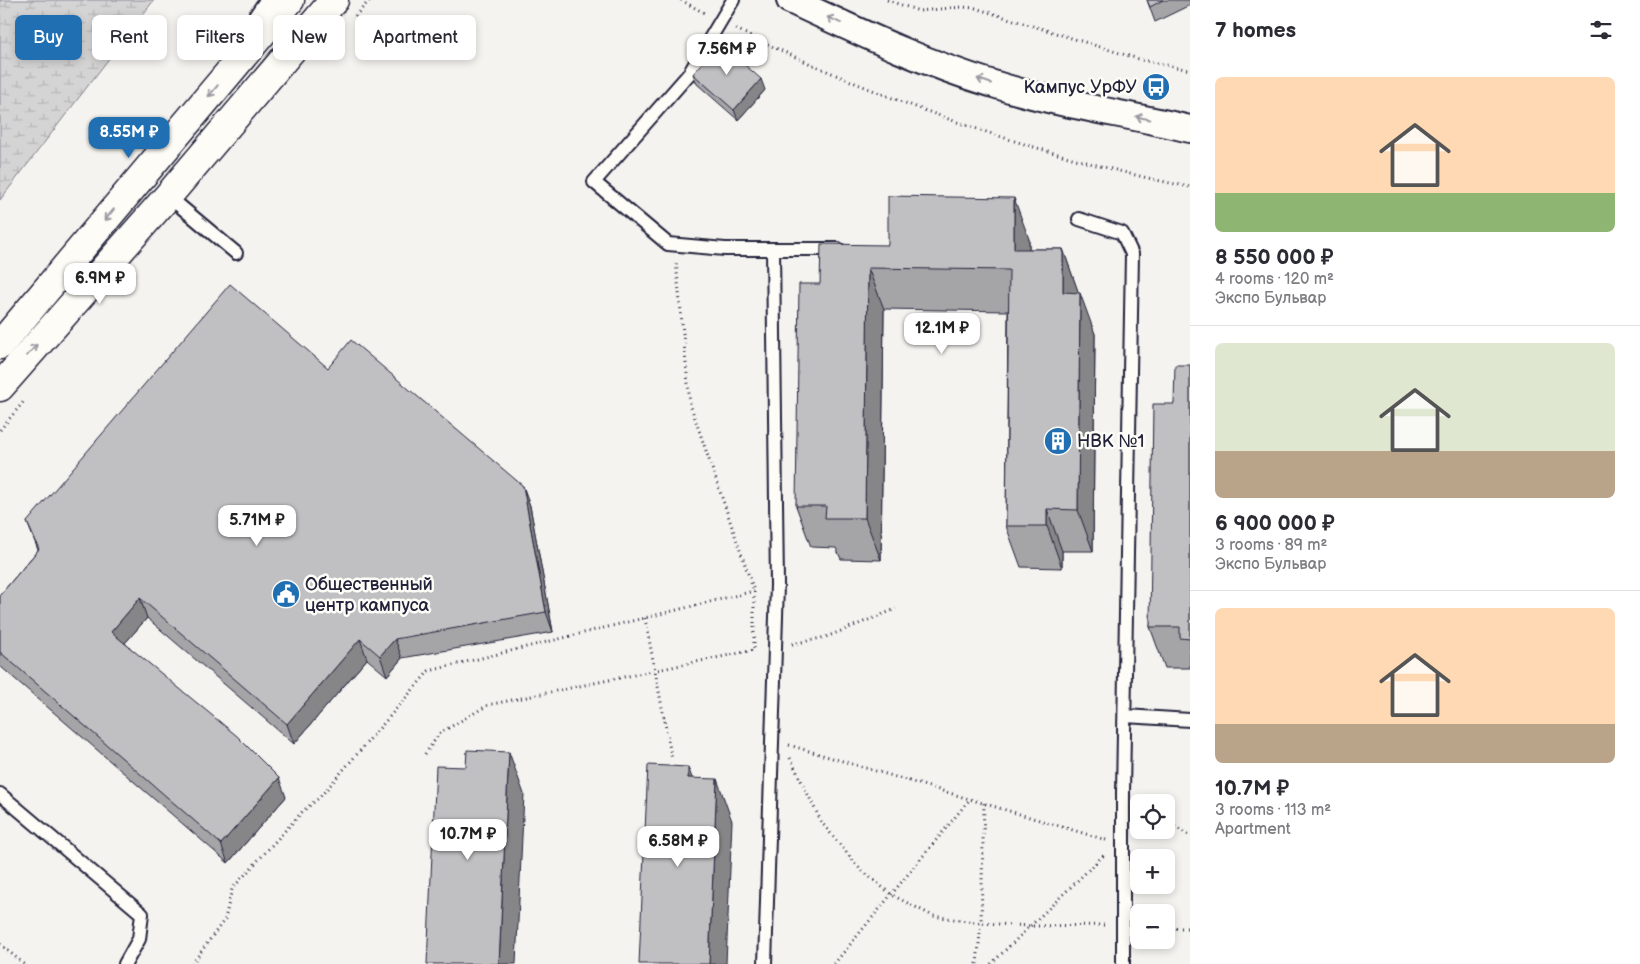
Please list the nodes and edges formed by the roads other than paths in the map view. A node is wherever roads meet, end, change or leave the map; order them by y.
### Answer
1 (266, 0) edge
2 (290, 0) edge
3 (334, 0) edge
4 (733, 0) edge
5 (790, 0) edge
6 (237, 63) junction
7 (1190, 130) edge
8 (168, 196) junction
9 (1079, 219) dead end
10 (773, 249) junction
11 (851, 250) edge
12 (236, 253) dead end
13 (0, 345) edge
14 (0, 387) edge
15 (1125, 716) junction
16 (1190, 720) edge
17 (0, 794) edge
18 (125, 964) edge
19 (765, 964) edge
20 (1123, 964) edge

1 - 6 lane
2 - 6 street
3 - 8 street
4 - 10 lane
7 -> 5 street
6 -> 13 street
8 - 12 lane
14 -> 8 street
9 - 15 lane
10 - 11 lane
10 - 19 lane
15 - 16 lane
15 - 20 lane
17 - 18 lane

